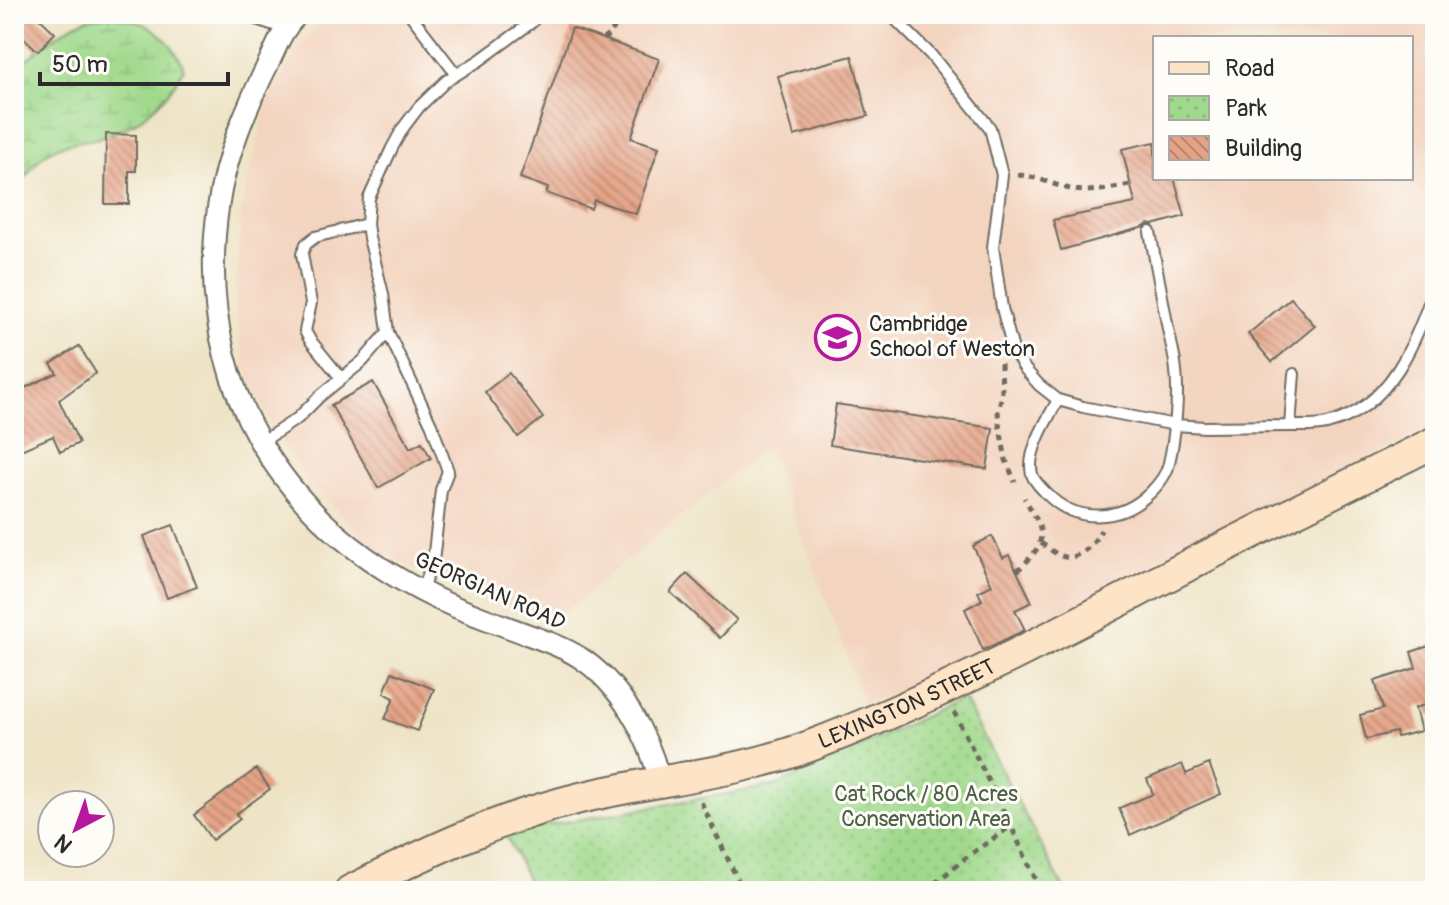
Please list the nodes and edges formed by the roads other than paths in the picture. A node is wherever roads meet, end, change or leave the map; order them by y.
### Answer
1 (257, 14) edge
2 (410, 14) edge
3 (537, 14) edge
4 (890, 14) edge
5 (293, 19) edge
6 (456, 74) junction
7 (367, 224) junction
8 (1150, 232) dead end
9 (1435, 286) edge
10 (1432, 308) edge
11 (388, 332) junction
12 (1294, 374) dead end
13 (341, 378) junction
14 (1058, 400) junction
15 (1175, 425) junction
16 (1290, 426) junction
17 (1435, 442) edge
18 (260, 443) junction
19 (421, 591) junction
20 (674, 778) junction
21 (350, 891) edge

1 - 5 street
2 - 6 lane
3 - 6 lane
4 - 14 lane
5 - 18 street, GEORGIAN ROAD
6 - 7 lane
7 - 11 lane
7 - 13 lane
8 - 15 lane
9 - 10 lane
10 - 16 lane
11 - 13 lane
11 - 19 lane
12 - 16 lane
13 - 18 lane
14 - 15 lane
14 - 15 lane
15 - 16 lane
17 - 20 street, LEXINGTON STREET
18 - 19 street, GEORGIAN ROAD
19 - 20 street, GEORGIAN ROAD
20 - 21 street, LEXINGTON STREET

